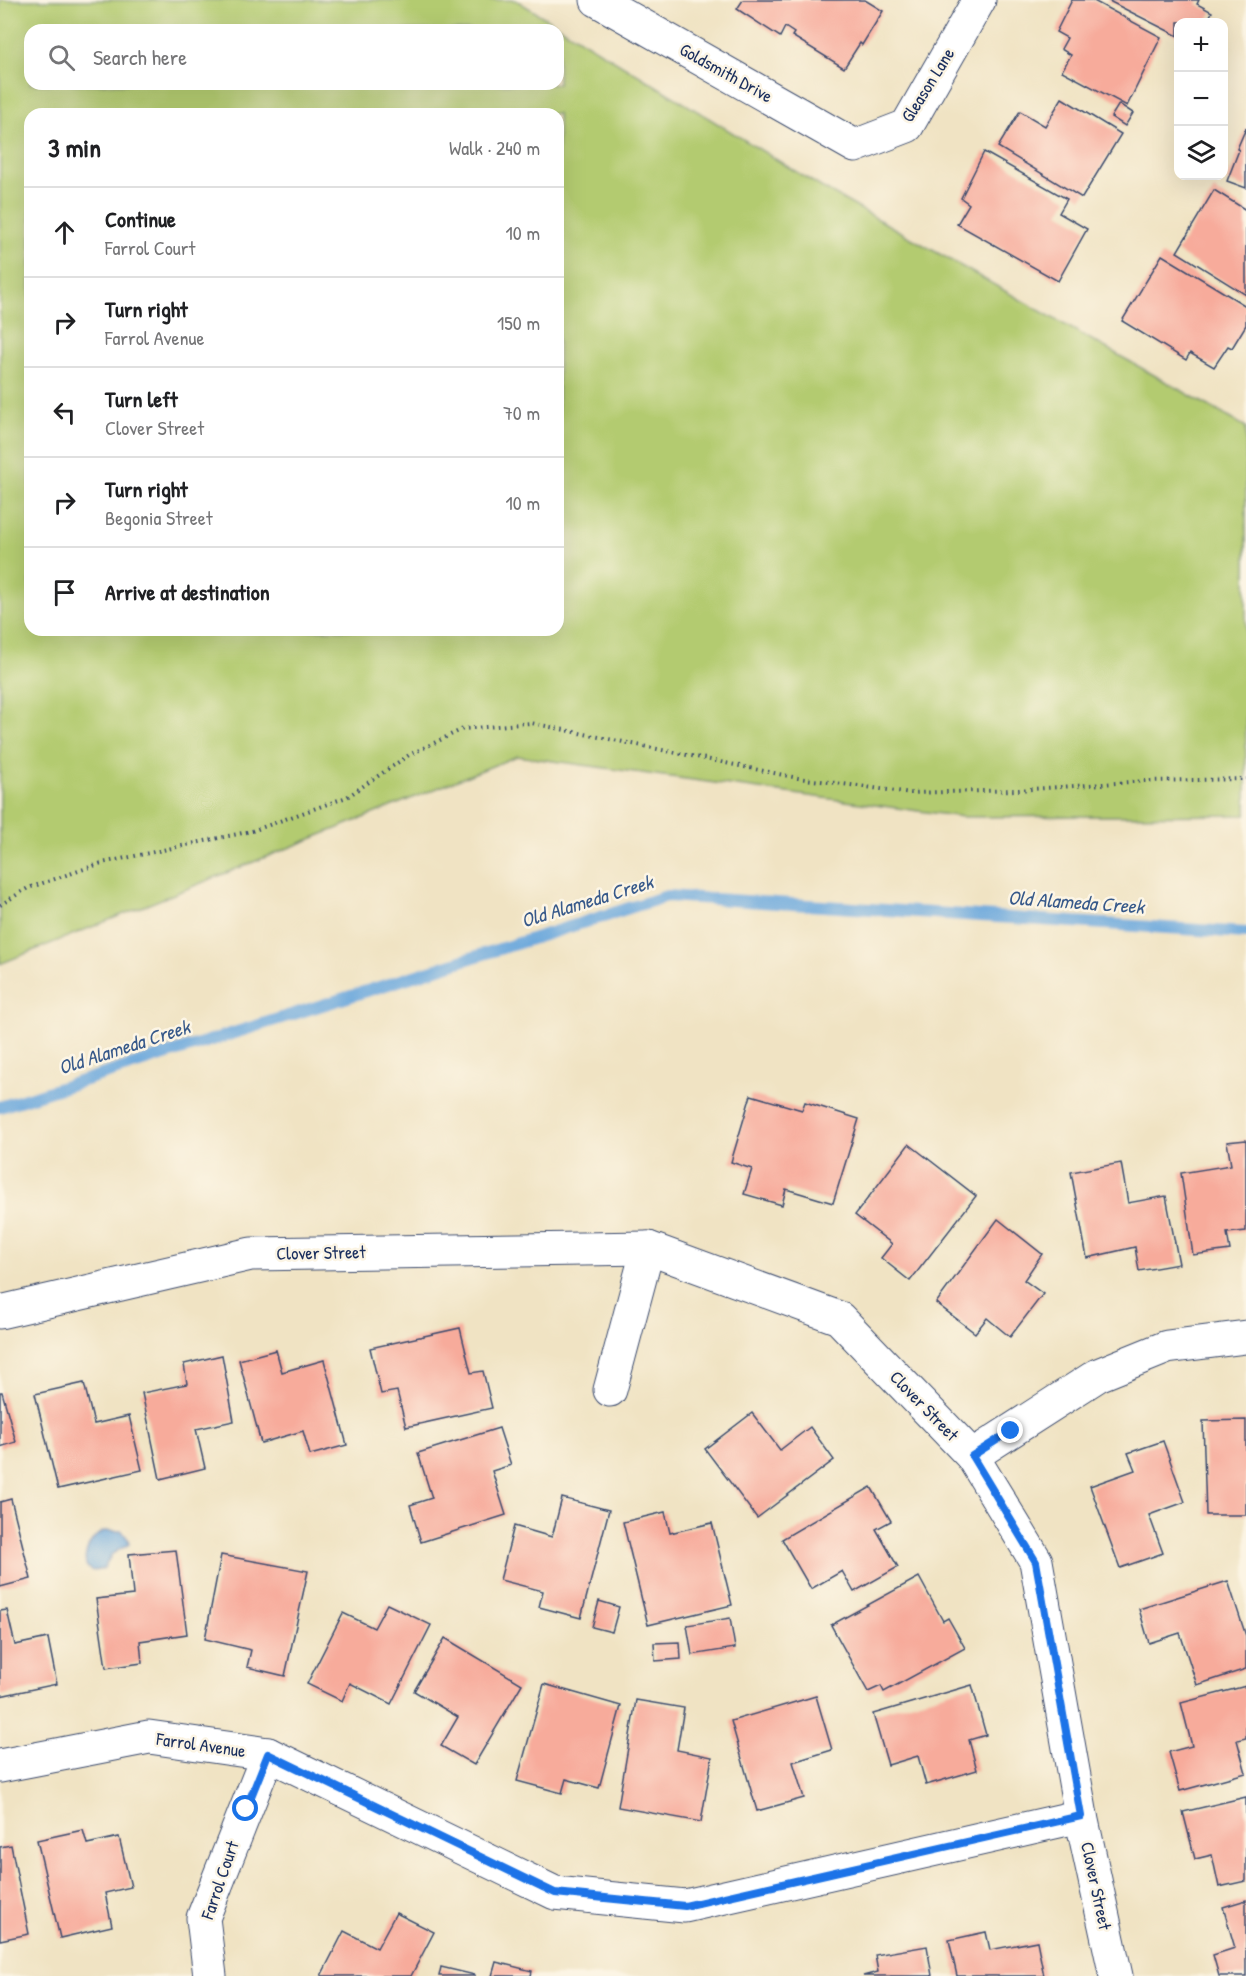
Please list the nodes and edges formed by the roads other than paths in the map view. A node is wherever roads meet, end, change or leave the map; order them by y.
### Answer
1 (597, 0) edge
2 (979, 0) edge
3 (855, 146) joint
4 (648, 1248) junction
5 (0, 1312) edge
6 (1246, 1337) edge
7 (610, 1390) dead end
8 (972, 1456) junction
9 (268, 1754) junction
10 (0, 1766) edge
11 (1081, 1816) junction
12 (210, 1976) edge
13 (1116, 1976) edge

1 - 3 street, Goldsmith Drive
2 - 3 street, Gleason Lane
4 - 5 street, Clover Street
4 - 7 street
4 - 8 street, Clover Street
6 - 8 street
8 - 11 street, Clover Street
9 - 10 street, Farrol Avenue
9 - 11 street, Farrol Avenue
9 - 12 street, Farrol Court
11 - 13 street, Clover Street

